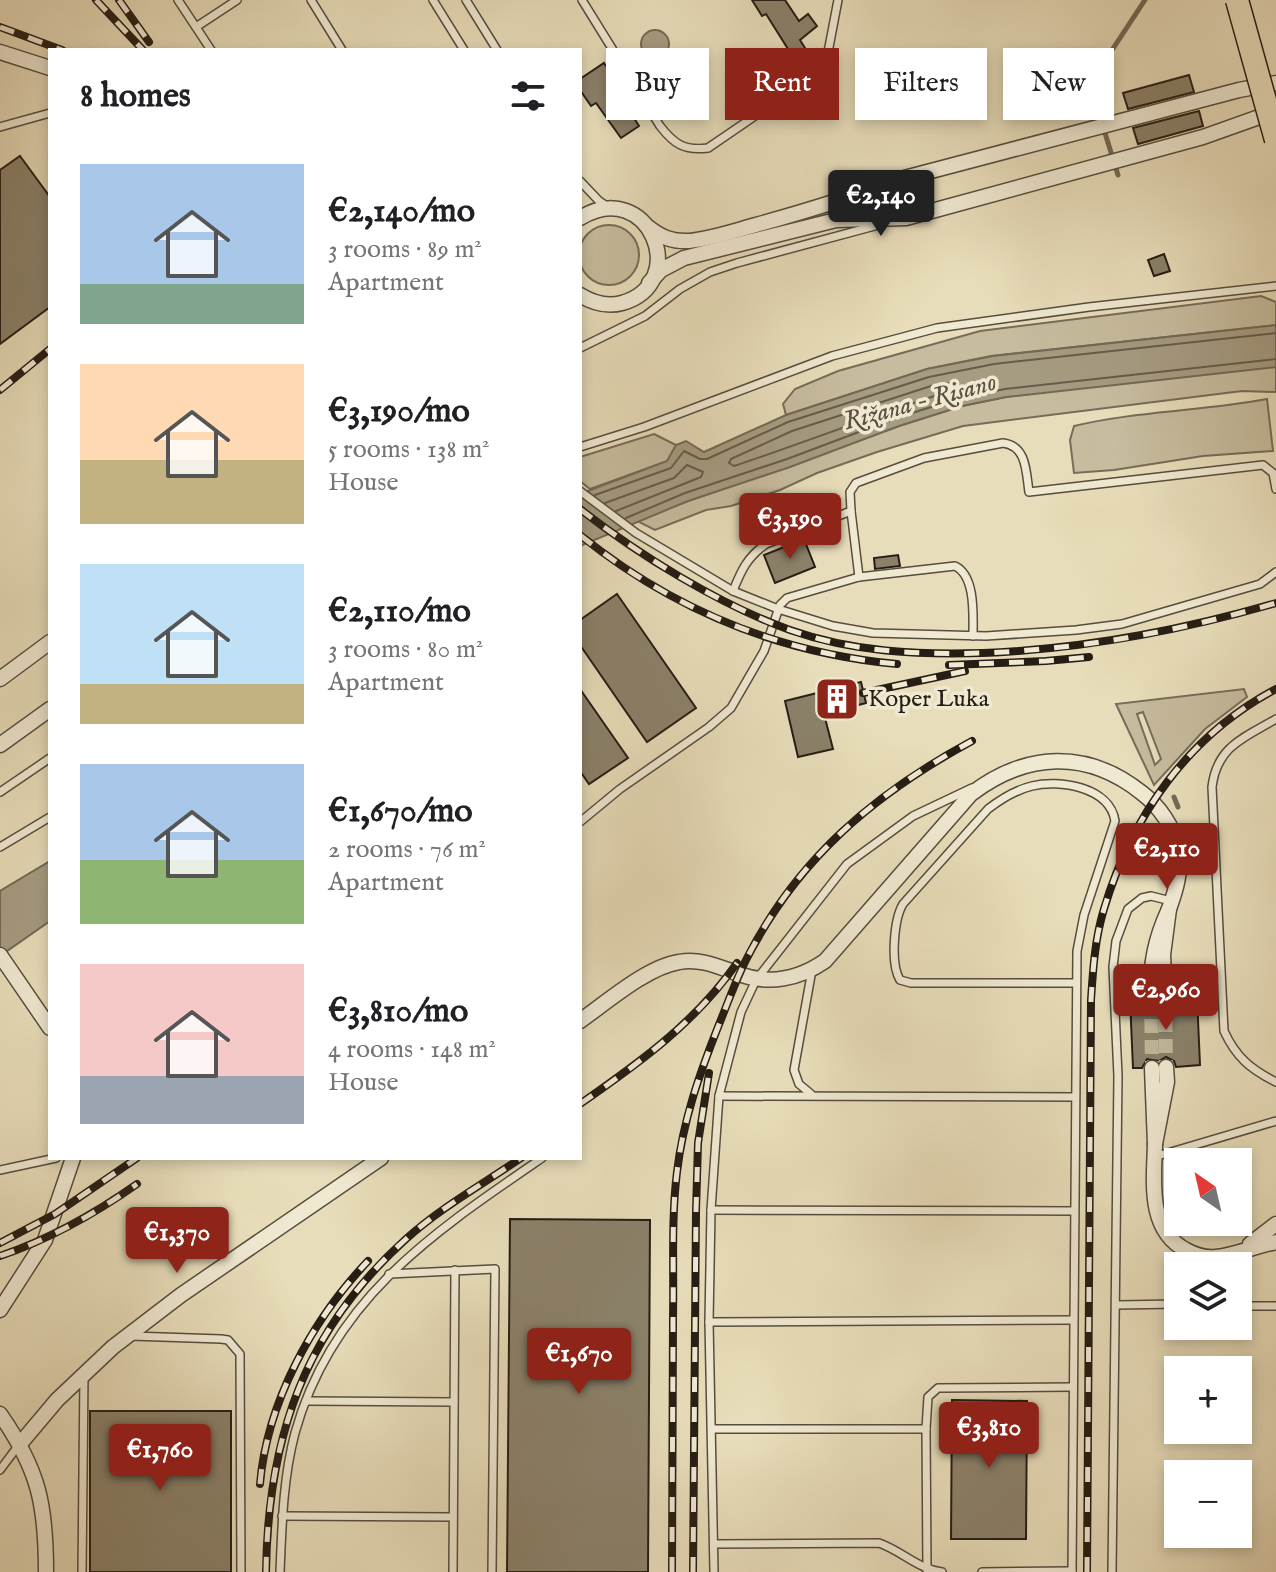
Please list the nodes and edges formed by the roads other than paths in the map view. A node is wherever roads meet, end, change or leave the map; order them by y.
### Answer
1 (178, 0) edge
2 (237, 0) edge
3 (311, 0) edge
4 (433, 0) edge
5 (466, 0) edge
6 (582, 0) edge
7 (838, 0) edge
8 (1237, 0) edge
9 (196, 27) junction
10 (210, 48) edge
11 (341, 48) edge
12 (463, 48) edge
13 (496, 48) edge
14 (0, 52) edge
15 (48, 67) edge
16 (1276, 83) edge
17 (1276, 111) edge
18 (48, 114) edge
19 (0, 127) edge
20 (1276, 140) edge
21 (582, 183) edge
22 (610, 208) junction
23 (582, 217) edge
24 (906, 218) junction
25 (648, 227) junction
26 (649, 283) junction
27 (1276, 286) edge
28 (582, 296) edge
29 (582, 347) edge
30 (582, 446) edge
31 (1276, 489) edge
32 (582, 492) edge
33 (851, 511) junction
34 (1276, 572) edge
35 (859, 577) junction
36 (733, 591) junction
37 (778, 609) junction
38 (973, 636) junction
39 (48, 643) edge
40 (0, 679) edge
41 (48, 710) edge
42 (1276, 719) edge
43 (0, 745) edge
44 (48, 759) edge
45 (989, 780) junction
46 (0, 792) edge
47 (48, 818) edge
48 (582, 820) edge
49 (0, 847) edge
50 (1171, 905) junction
51 (0, 955) edge
52 (812, 970) junction
53 (756, 980) junction
54 (1075, 983) junction
55 (1158, 998) tunnel mouth
56 (582, 1020) edge
57 (48, 1025) edge
58 (1159, 1067) tunnel mouth
59 (1276, 1082) edge
60 (719, 1096) junction
61 (817, 1096) junction
62 (1074, 1097) junction
63 (1276, 1121) edge
64 (1155, 1150) junction
65 (48, 1160) edge
66 (72, 1160) edge
67 (378, 1160) edge
68 (539, 1160) edge
69 (0, 1170) edge
70 (711, 1210) junction
71 (1074, 1211) junction
72 (1276, 1224) edge
73 (1276, 1242) edge
74 (1243, 1249) junction
75 (455, 1270) junction
76 (388, 1274) junction
77 (1164, 1304) edge
78 (1117, 1305) junction
79 (1252, 1306) edge
80 (1276, 1306) edge
81 (0, 1310) edge
82 (1073, 1320) junction
83 (709, 1322) junction
84 (128, 1336) junction
85 (85, 1372) junction
86 (1072, 1387) junction
87 (306, 1401) junction
88 (454, 1402) junction
89 (0, 1414) edge
90 (713, 1429) junction
91 (926, 1429) junction
92 (20, 1444) junction
93 (0, 1470) edge
94 (282, 1516) junction
95 (453, 1517) junction
96 (714, 1544) junction
97 (927, 1570) edge
98 (1072, 1571) edge
99 (46, 1572) edge
100 (82, 1572) edge
101 (241, 1572) edge
102 (280, 1572) edge
103 (453, 1572) edge
104 (492, 1572) edge
105 (714, 1572) edge
106 (942, 1572) edge
107 (982, 1572) edge
108 (998, 1572) edge
109 (1112, 1572) edge

1 - 9 lane
2 - 9 lane
3 - 11 lane
4 - 12 lane
5 - 13 lane
6 - 7 lane
8 - 20 main road, bridge
9 - 10 lane
14 - 15 street
16 - 25 street
17 - 24 street
18 - 19 lane
21 - 22 lane
22 - 23 street
22 - 25 street
24 - 26 street
24 - 29 lane
25 - 26 street
26 - 28 street
27 - 30 lane
31 - 33 lane
32 - 36 lane
33 - 35 lane
33 - 36 lane
34 - 38 lane
35 - 37 lane
35 - 38 lane
36 - 37 lane
37 - 38 lane
37 - 48 lane
39 - 40 street
41 - 43 street
42 - 59 lane
44 - 46 lane
45 - 50 street
45 - 52 street
45 - 53 lane
47 - 49 lane
50 - 55 street
50 - 78 lane
51 - 57 street
52 - 53 street
52 - 61 lane
53 - 56 street
53 - 60 lane
54 - 54 lane
54 - 62 lane
58 - 64 street
60 - 61 lane
60 - 70 lane
61 - 62 lane
62 - 71 lane
63 - 64 lane
64 - 74 street
65 - 69 lane
66 - 81 street
67 - 84 street
68 - 76 lane
70 - 71 lane
70 - 83 lane
71 - 82 lane
72 - 74 street
73 - 74 street
75 - 76 lane
75 - 88 lane
75 - 104 lane
76 - 87 lane
77 - 78 lane
78 - 109 lane
79 - 80 lane
82 - 83 lane
82 - 86 lane
83 - 90 lane
84 - 85 street
84 - 101 lane
85 - 92 street
85 - 100 lane
86 - 91 lane
86 - 98 lane
87 - 88 lane
87 - 94 lane
88 - 95 lane
89 - 92 street
90 - 91 lane
90 - 96 lane
91 - 97 lane
92 - 93 lane
92 - 99 street
94 - 95 lane
94 - 102 lane
95 - 103 lane
96 - 97 lane
96 - 105 lane
97 - 106 lane
98 - 108 lane
107 - 108 lane

